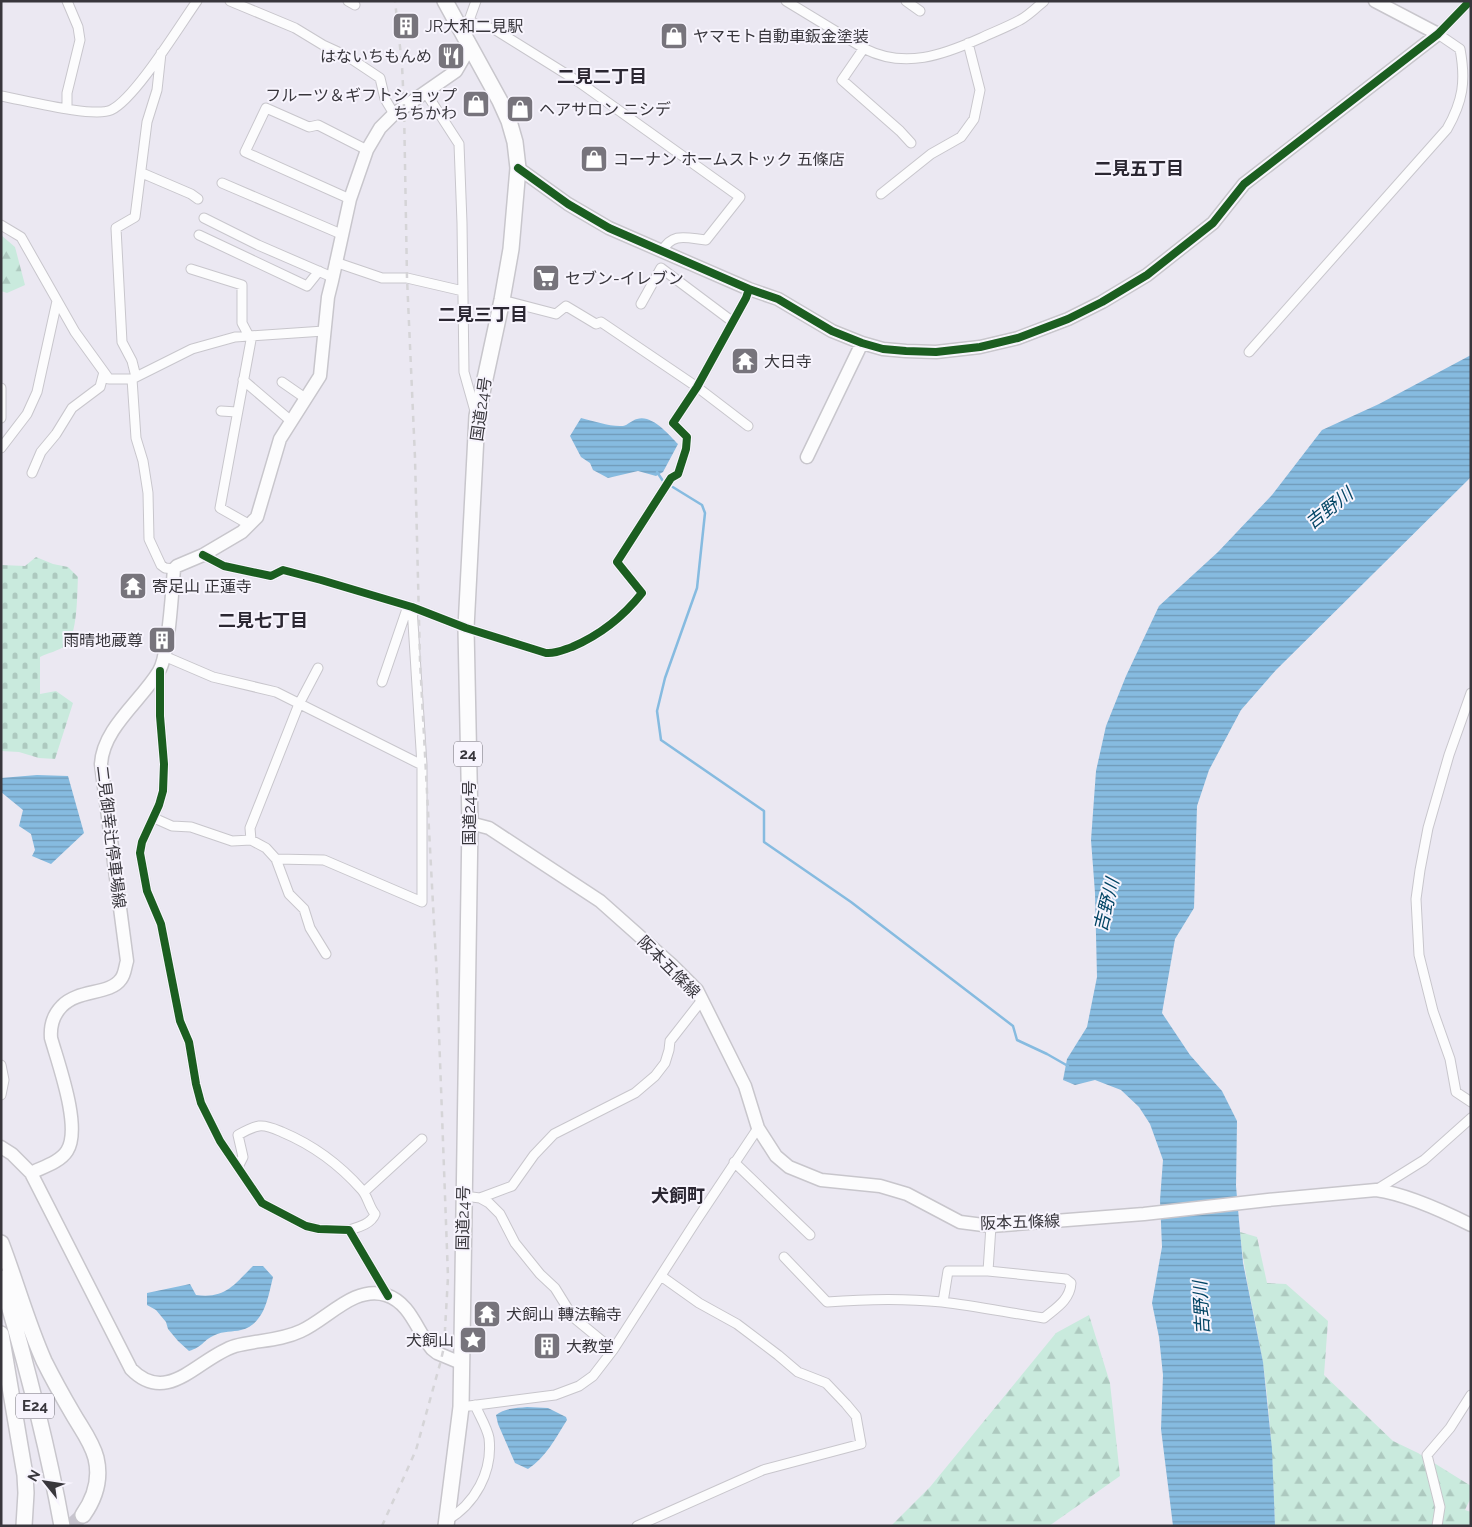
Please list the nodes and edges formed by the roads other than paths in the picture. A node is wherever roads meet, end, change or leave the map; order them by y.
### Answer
1 (67, 1) edge
2 (197, 1) edge
3 (230, 1) edge
4 (445, 1) edge
5 (476, 1) edge
6 (786, 1) edge
7 (906, 1) edge
8 (1044, 1) edge
9 (1375, 1) edge
10 (1470, 1) edge
11 (247, 4) edge
12 (920, 10) dead end
13 (1438, 34) junction
14 (468, 35) junction
15 (968, 43) junction
16 (864, 48) junction
17 (161, 53) junction
18 (426, 93) junction
19 (1, 96) edge
20 (67, 108) junction
21 (394, 114) junction
22 (910, 144) dead end
23 (366, 150) junction
24 (518, 168) junction
25 (142, 173) junction
26 (222, 183) dead end
27 (881, 194) dead end
28 (198, 199) dead end
29 (350, 199) junction
30 (204, 218) dead end
31 (1, 225) edge
32 (341, 234) junction
33 (199, 235) dead end
34 (662, 251) junction
35 (336, 262) junction
36 (191, 269) dead end
37 (319, 271) junction
38 (332, 277) junction
39 (749, 289) junction
40 (463, 291) junction
41 (502, 300) junction
42 (57, 301) junction
43 (641, 304) dead end
44 (733, 322) junction
45 (324, 331) junction
46 (248, 335) junction
47 (862, 343) junction
48 (1249, 352) dead end
49 (104, 372) junction
50 (134, 378) junction
51 (243, 380) junction
52 (282, 382) dead end
53 (697, 387) junction
54 (1, 388) edge
55 (306, 398) junction
56 (221, 411) dead end
57 (237, 412) junction
58 (477, 416) junction
59 (1, 418) edge
60 (291, 421) junction
61 (748, 426) dead end
62 (1, 448) edge
63 (807, 457) dead end
64 (32, 473) dead end
65 (250, 525) junction
66 (203, 555) junction
67 (174, 569) junction
68 (410, 607) junction
69 (466, 628) junction
70 (164, 656) junction
71 (318, 668) dead end
72 (160, 671) junction
73 (382, 682) dead end
74 (1471, 693) edge
75 (299, 704) junction
76 (422, 765) junction
77 (154, 818) junction
78 (470, 822) junction
79 (251, 840) junction
80 (276, 859) junction
81 (326, 954) dead end
82 (702, 1000) junction
83 (1, 1065) edge
84 (1, 1095) edge
85 (1471, 1102) edge
86 (1471, 1118) edge
87 (758, 1128) junction
88 (422, 1139) dead end
89 (1, 1147) edge
90 (734, 1162) junction
91 (238, 1168) junction
92 (31, 1173) junction
93 (1376, 1190) junction
94 (364, 1192) junction
95 (464, 1196) junction
96 (480, 1198) junction
97 (1471, 1225) edge
98 (991, 1226) junction
99 (350, 1230) junction
100 (810, 1235) dead end
101 (1, 1243) edge
102 (784, 1257) dead end
103 (988, 1271) junction
104 (661, 1276) junction
105 (7, 1283) edge
106 (388, 1296) junction
107 (943, 1302) junction
108 (1, 1334) edge
109 (614, 1350) junction
110 (461, 1363) junction
111 (1471, 1395) edge
112 (468, 1406) junction
113 (83, 1515) tunnel mouth
114 (446, 1524) edge
115 (24, 1526) edge
116 (62, 1526) edge
117 (637, 1526) edge
118 (1437, 1526) edge

1 - 20 street
2 - 17 street
3 - 11 street
4 - 14 highway, 国道24号 / 24
5 - 14 street
6 - 16 street
7 - 12 street
8 - 15 street
9 - 13 main road
10 - 13 street
11 - 21 street
13 - 47 main road
13 - 48 street
14 - 18 main road
14 - 24 highway, 国道24号 / 24
14 - 34 street
15 - 16 street
15 - 27 street
16 - 22 street
17 - 20 street
17 - 25 street
18 - 21 main road
18 - 40 street
19 - 20 street
21 - 23 main road
23 - 29 main road
23 - 29 street
24 - 34 main road
24 - 41 highway, 国道24号 / 24
25 - 28 street
25 - 50 street
26 - 32 street
29 - 32 main road
30 - 37 street
31 - 42 street
32 - 35 main road
33 - 37 street
34 - 39 main road
35 - 38 main road
35 - 40 street
36 - 46 street
37 - 38 street
38 - 45 main road
39 - 44 street
39 - 47 main road
40 - 58 street
41 - 53 street
41 - 58 highway, 国道24号 / 24
42 - 49 street
42 - 62 street
43 - 44 street
44 - 53 street
45 - 46 street
45 - 55 main road
46 - 50 street
46 - 51 street
47 - 63 main road
49 - 50 street
49 - 64 street
50 - 67 street
51 - 57 street
51 - 60 street
52 - 55 street
53 - 61 street
53 - 69 street
54 - 59 street
55 - 60 main road
56 - 57 street
57 - 65 street
58 - 69 highway, 国道24号 / 24
60 - 65 main road
65 - 66 main road
66 - 67 main road
66 - 68 street
67 - 70 main road, 二見御幸辻停車場線
68 - 69 street
68 - 73 street
68 - 76 street
69 - 78 highway, 国道24号 / 24
70 - 72 main road, 二見御幸辻停車場線
70 - 75 street
71 - 75 street
72 - 77 street
72 - 92 main road, 二見御幸辻停車場線
74 - 85 street
75 - 76 street
75 - 79 street
76 - 80 street
77 - 79 street
77 - 91 street
78 - 82 main road, 阪本五條線
78 - 95 highway, 国道24号 / 24
79 - 80 street
80 - 81 street
82 - 87 main road, 阪本五條線
82 - 96 street
83 - 84 street
86 - 93 street
87 - 90 street
87 - 98 main road, 阪本五條線
88 - 94 street
89 - 92 main road
90 - 100 street
90 - 104 street
91 - 94 street
91 - 99 street
92 - 106 main road
93 - 97 main road, 阪本五條線
93 - 98 main road, 阪本五條線
94 - 99 street
95 - 96 street
95 - 110 highway, 国道24号 / 24
96 - 109 street
98 - 103 street
99 - 106 street
101 - 105 highway
102 - 107 street
103 - 107 street
103 - 107 street
104 - 109 street
104 - 117 street
105 - 113 highway
105 - 116 highway, E24
106 - 110 main road
108 - 115 highway
109 - 112 street
110 - 112 highway, 国道24号 / 24
111 - 118 street
112 - 114 highway, 国道24号 / 24
112 - 114 street

